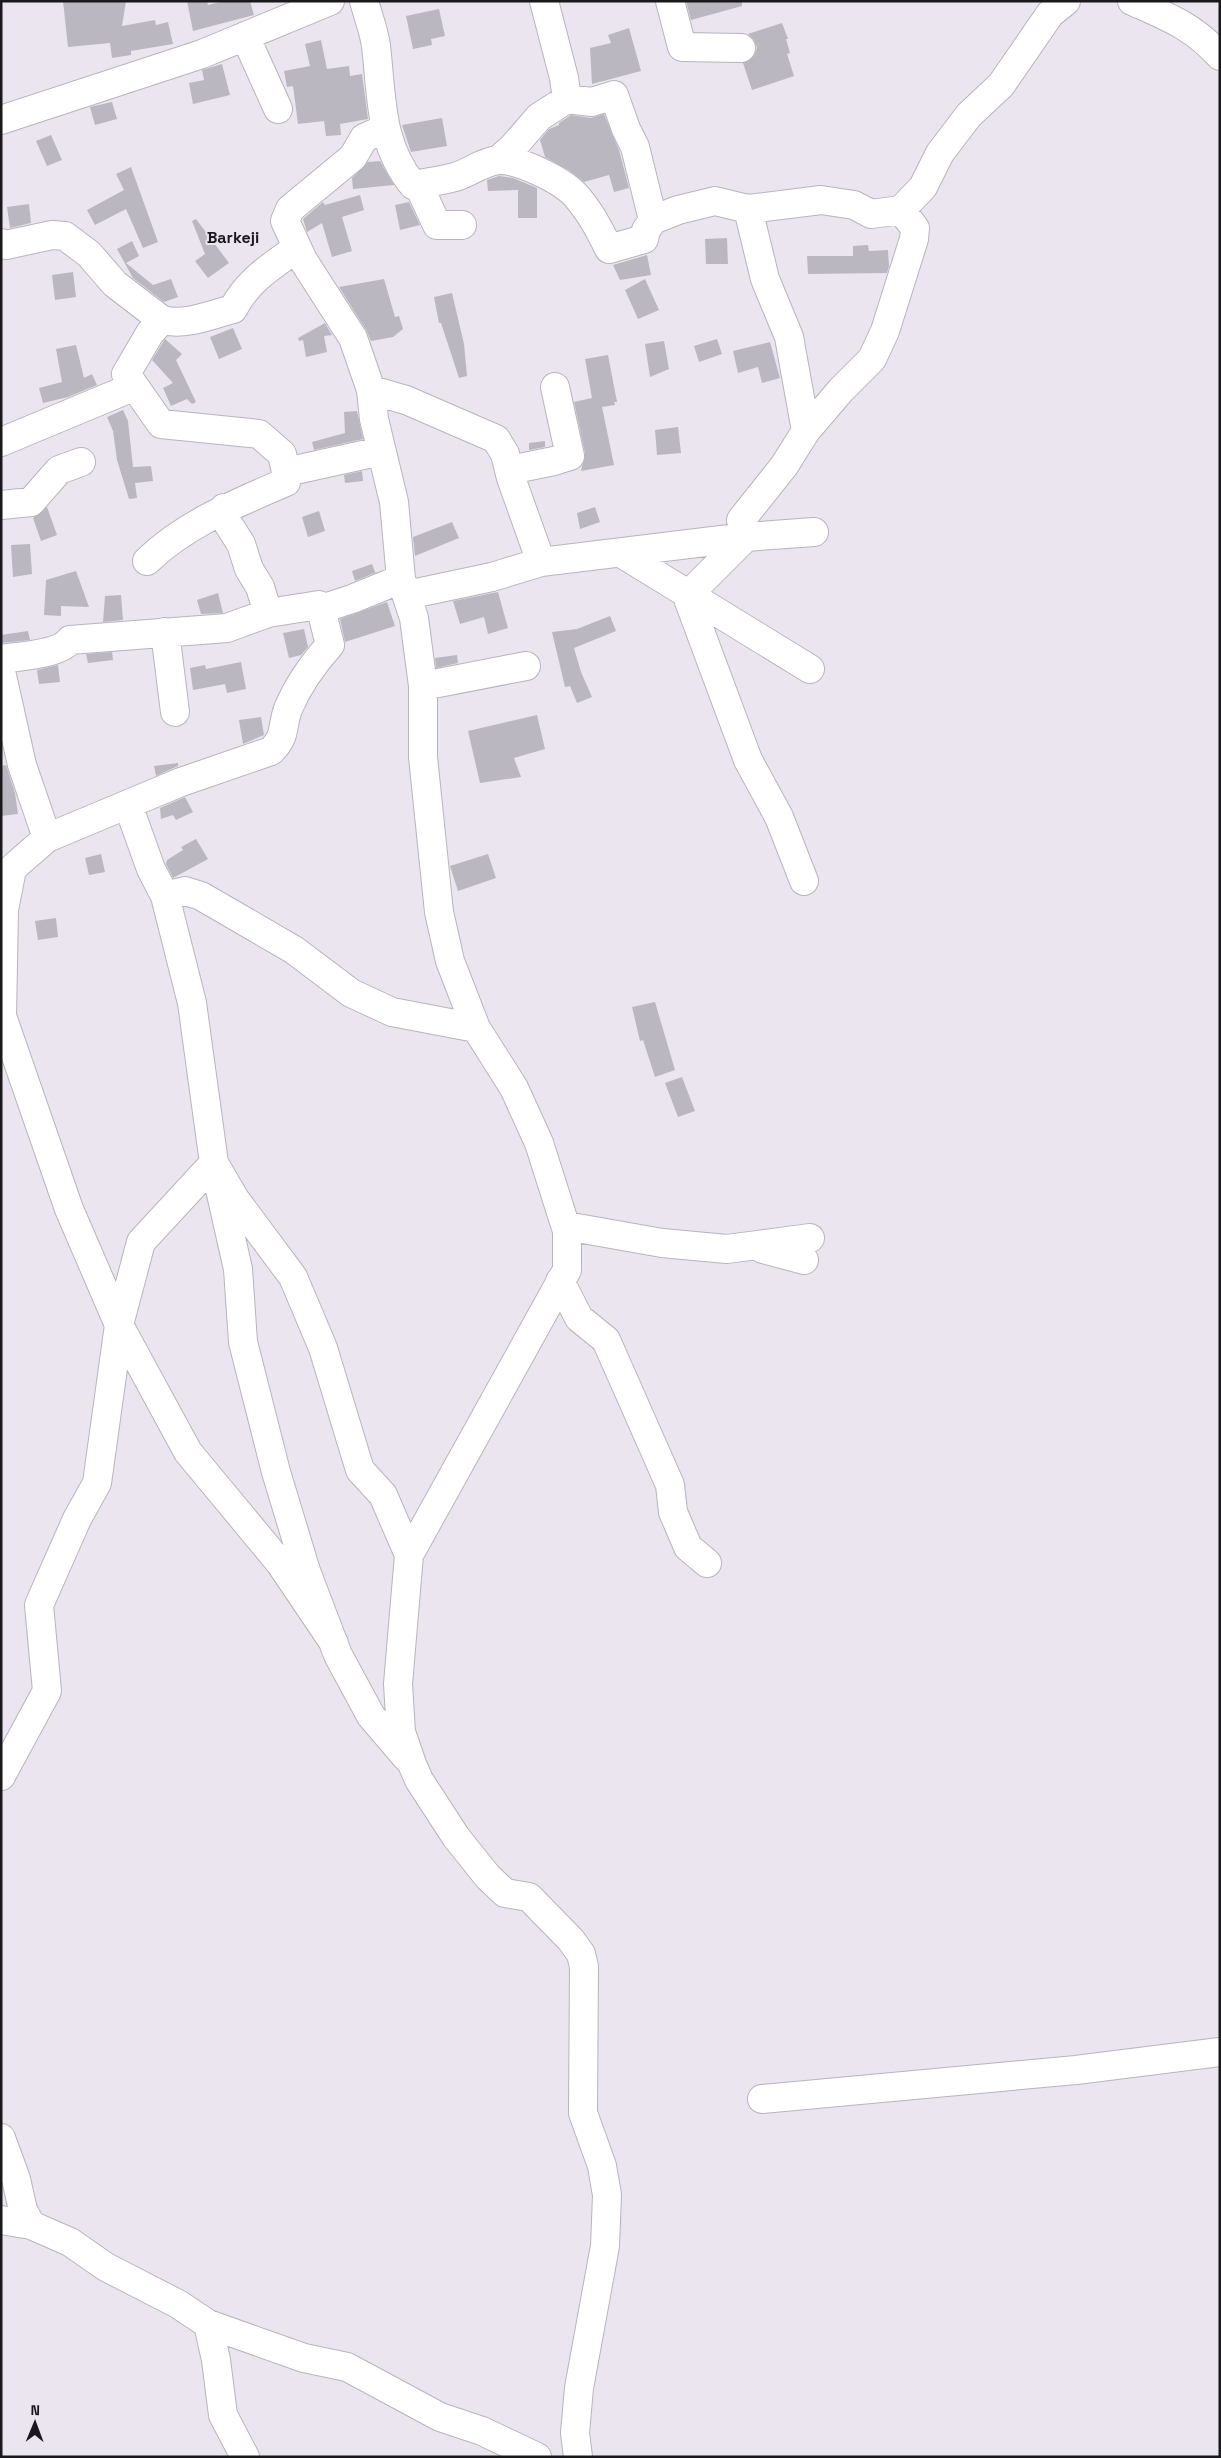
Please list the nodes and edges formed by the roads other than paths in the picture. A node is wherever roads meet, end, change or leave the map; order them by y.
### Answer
1 (330, 1) edge
2 (364, 1) edge
3 (544, 1) edge
4 (670, 1) edge
5 (1066, 1) edge
6 (1132, 1) edge
7 (245, 36) junction
8 (740, 48) dead end
9 (1220, 56) edge
10 (567, 99) junction
11 (278, 109) dead end
12 (1, 120) edge
13 (384, 129) junction
14 (498, 160) junction
15 (418, 184) junction
16 (748, 209) junction
17 (901, 210) junction
18 (653, 220) junction
19 (462, 225) dead end
20 (1, 243) edge
21 (297, 248) junction
22 (162, 320) junction
23 (133, 387) junction
24 (555, 387) dead end
25 (370, 390) junction
26 (806, 431) junction
27 (1, 442) edge
28 (381, 451) junction
29 (81, 462) dead end
30 (510, 470) junction
31 (286, 472) junction
32 (1, 505) edge
33 (224, 508) junction
34 (814, 532) dead end
35 (746, 537) junction
36 (621, 553) junction
37 (147, 561) dead end
38 (541, 562) junction
39 (404, 587) junction
40 (687, 596) junction
41 (321, 609) junction
42 (268, 613) junction
43 (165, 632) junction
44 (1, 659) edge
45 (526, 666) dead end
46 (810, 669) dead end
47 (1, 671) edge
48 (423, 686) junction
49 (175, 712) dead end
50 (8, 735) edge
51 (128, 805) junction
52 (47, 838) junction
53 (9, 869) edge
54 (804, 881) dead end
55 (165, 896) junction
56 (476, 1028) junction
57 (214, 1162) junction
58 (566, 1226) junction
59 (807, 1249) dead end
60 (560, 1280) junction
61 (118, 1325) junction
62 (409, 1555) junction
63 (707, 1563) dead end
64 (334, 1643) junction
65 (412, 1764) junction
66 (1, 1776) edge
67 (1220, 2052) edge
68 (762, 2099) dead end
69 (1, 2138) edge
70 (1, 2220) edge
71 (31, 2226) junction
72 (208, 2324) junction
73 (245, 2457) edge
74 (537, 2457) edge
75 (578, 2457) edge

1 - 7 street
2 - 13 street
3 - 10 street
4 - 8 street
5 - 17 street
6 - 9 street
7 - 11 street
7 - 12 street
10 - 14 street
10 - 18 street
13 - 15 street
13 - 21 street
14 - 15 street
14 - 18 street
15 - 19 street
16 - 17 street
16 - 18 street
16 - 26 street
17 - 26 street
20 - 22 street
21 - 22 street
21 - 25 street
22 - 23 street
23 - 27 street
23 - 31 street
24 - 30 street
25 - 28 street
25 - 30 street
26 - 35 street
28 - 31 street
28 - 39 street
29 - 32 street
30 - 38 street
31 - 33 street
33 - 37 street
33 - 42 street
34 - 35 street
35 - 36 street
35 - 40 street
36 - 38 street
36 - 40 street
38 - 39 street
39 - 41 street
39 - 48 street
40 - 46 street
40 - 54 street
41 - 42 street
41 - 51 street
42 - 43 street
43 - 44 street
43 - 49 street
45 - 48 street
47 - 50 street
48 - 56 street
50 - 52 street
51 - 52 street
51 - 55 street
52 - 53 street
53 - 61 street
55 - 56 street
55 - 57 street
56 - 58 street
57 - 61 street
57 - 62 street
57 - 64 street
58 - 59 street
58 - 60 street
60 - 62 street
60 - 63 street
61 - 64 street
61 - 66 street
62 - 65 street
64 - 65 street
65 - 75 street
67 - 68 street
69 - 71 street
70 - 71 street
71 - 72 street
72 - 73 street
72 - 74 street

